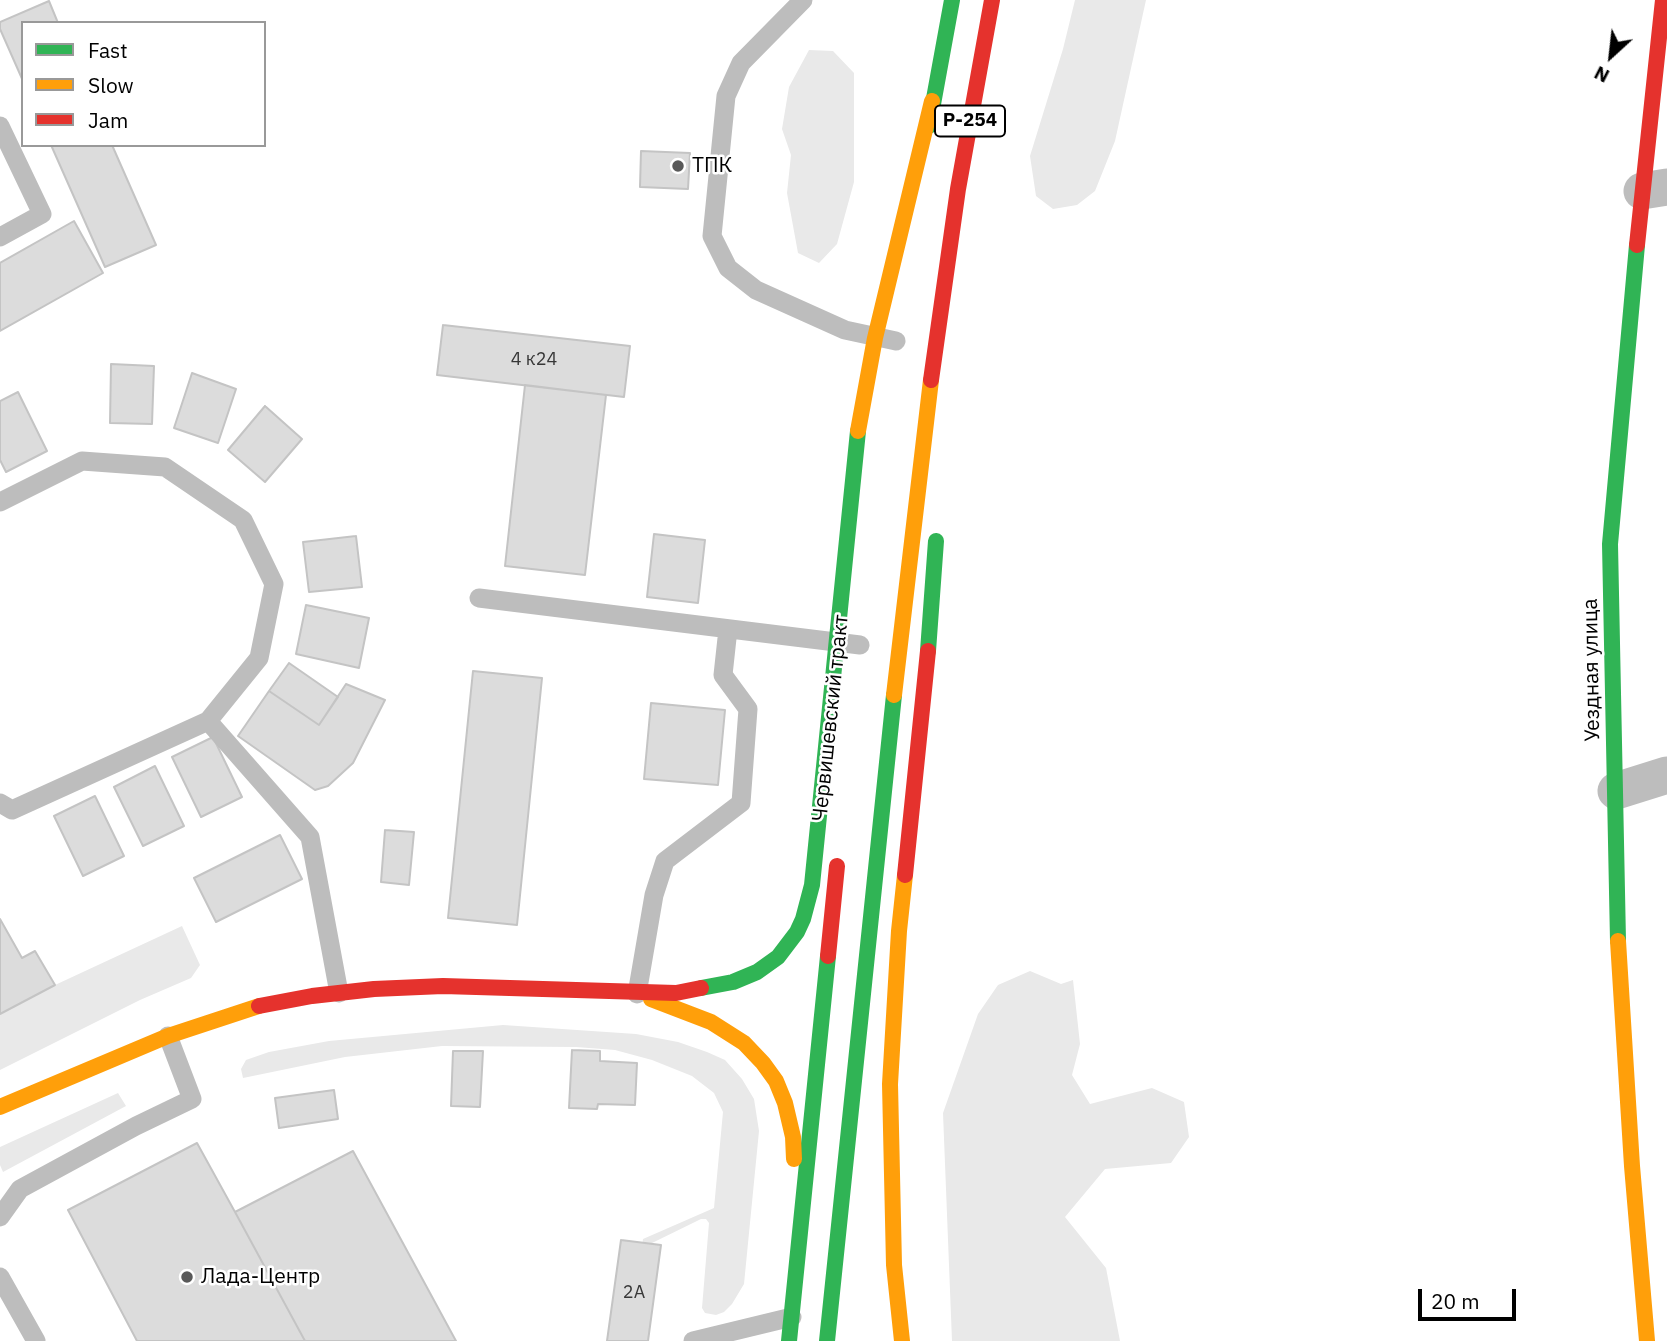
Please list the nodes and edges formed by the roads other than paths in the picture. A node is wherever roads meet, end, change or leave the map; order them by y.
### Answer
1 (803, 0) edge
2 (952, 0) edge
3 (992, 0) edge
4 (1663, 0) edge
5 (933, 101) junction
6 (0, 126) edge
7 (1654, 189) edge
8 (0, 237) edge
9 (950, 243) junction
10 (904, 288) dead end
11 (875, 338) junction
12 (896, 341) dead end
13 (945, 403) dead end
14 (0, 502) edge
15 (937, 528) dead end
16 (479, 598) dead end
17 (728, 629) junction
18 (836, 641) junction
19 (860, 645) dead end
20 (208, 721) junction
21 (1667, 775) edge
22 (1616, 790) junction
23 (0, 803) edge
24 (839, 851) dead end
25 (339, 993) junction
26 (636, 994) junction
27 (167, 1036) junction
28 (23, 1098) junction
29 (0, 1107) edge
30 (0, 1114) edge
31 (0, 1217) edge
32 (797, 1263) junction
33 (0, 1277) edge
34 (792, 1317) junction
35 (36, 1341) edge
36 (693, 1341) edge
37 (789, 1341) edge
38 (827, 1341) edge
39 (902, 1341) edge
40 (1647, 1341) edge

1 - 11 lane
2 - 5 main road, Р-254
3 - 9 main road, Р-254
4 - 7 main road, Уездная улица
5 - 10 main road
5 - 11 main road
6 - 8 lane
7 - 22 main road, Уездная улица
9 - 13 main road
9 - 38 main road
11 - 12 lane
11 - 18 main road
14 - 20 lane
15 - 39 main road
16 - 17 lane
17 - 18 lane
17 - 26 lane
18 - 19 lane
18 - 26 main road
20 - 23 lane
20 - 25 lane
21 - 22 street
22 - 40 main road, Уездная улица
24 - 32 main road, Червишевский тракт
25 - 26 main road
25 - 27 main road
26 - 32 main road
27 - 28 main road
27 - 31 lane
28 - 29 main road
28 - 30 main road
32 - 34 main road, Червишевский тракт
33 - 35 lane
34 - 36 lane
34 - 37 main road, Червишевский тракт

